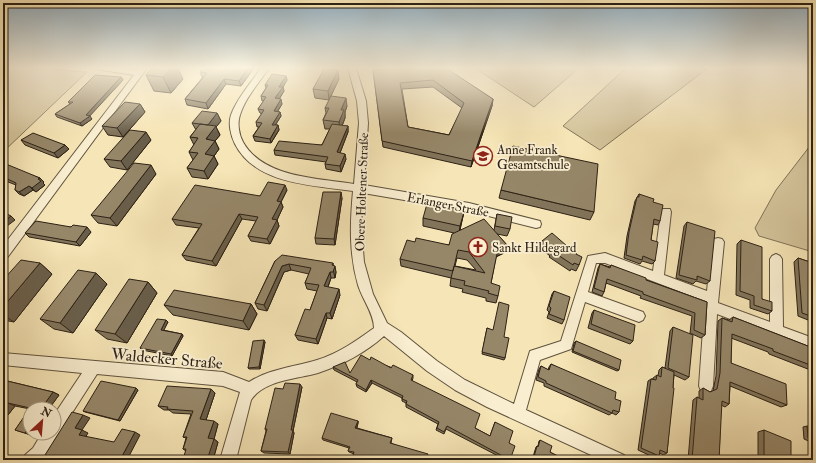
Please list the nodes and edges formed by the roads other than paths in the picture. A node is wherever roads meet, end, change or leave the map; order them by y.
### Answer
1 (127, 90) edge
2 (250, 90) edge
3 (358, 90) edge
4 (358, 188) junction
5 (666, 212) dead end
6 (536, 224) dead end
7 (718, 242) dead end
8 (3, 255) edge
9 (776, 259) dead end
10 (658, 278) junction
11 (581, 295) junction
12 (712, 302) junction
13 (639, 316) dead end
14 (382, 328) junction
15 (777, 331) junction
16 (813, 344) edge
17 (3, 359) edge
18 (93, 368) junction
19 (706, 386) dead end
20 (250, 389) junction
21 (518, 414) junction
22 (62, 416) edge
23 (46, 441) edge
24 (30, 460) edge
25 (228, 460) edge
26 (619, 460) edge

1 - 8 street
2 - 4 street, Erlanger Straße
3 - 4 street, Obere Holtener Straße
4 - 6 street, Erlanger Straße
4 - 14 street, Obere Holtener Straße
5 - 10 street
7 - 12 street
9 - 15 street
10 - 11 street
10 - 12 street
11 - 13 street
11 - 21 street
12 - 15 street
12 - 19 street
14 - 20 street
14 - 21 street
15 - 16 street
17 - 18 street, Waldecker Straße
18 - 20 street, Waldecker Straße
18 - 22 street
20 - 25 street
21 - 26 street
23 - 24 street

